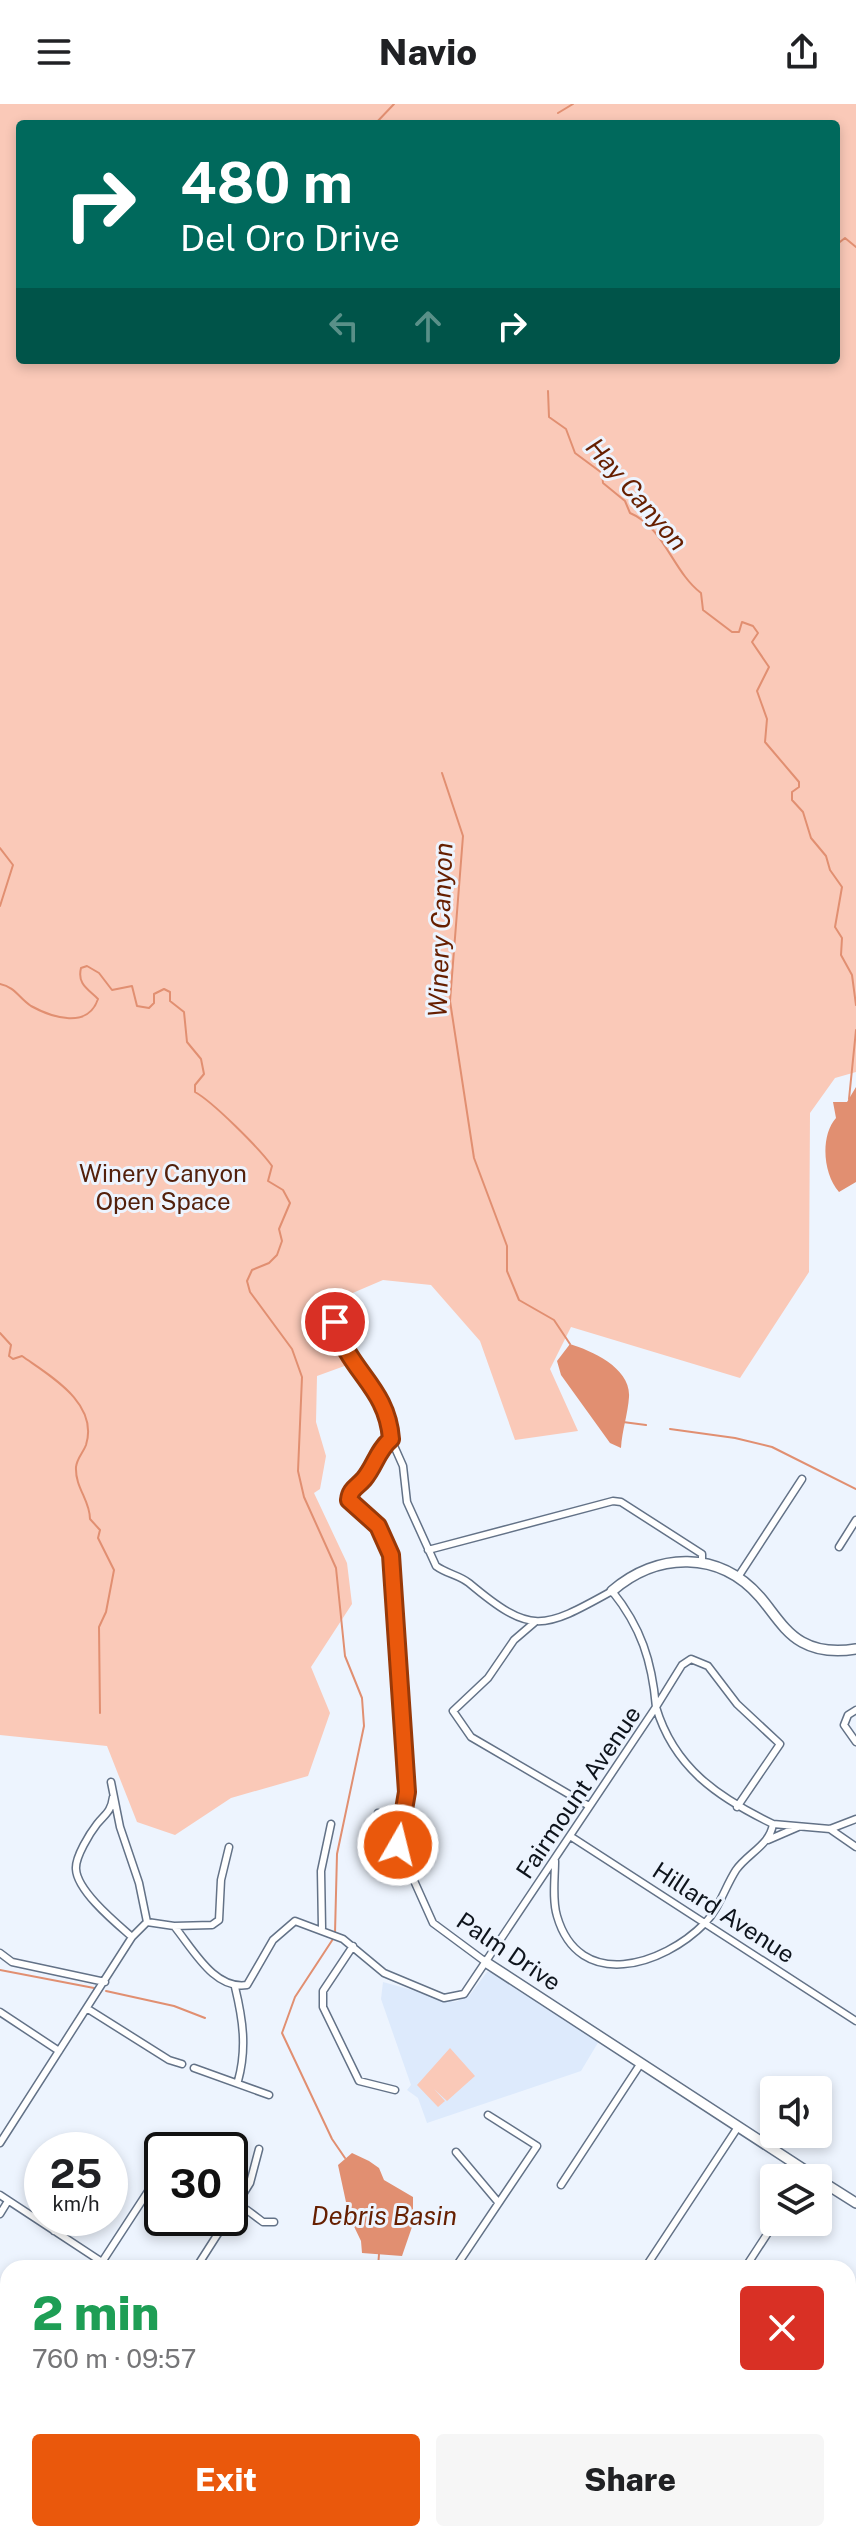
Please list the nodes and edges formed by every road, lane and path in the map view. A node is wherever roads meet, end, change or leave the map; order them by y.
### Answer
1 (335, 1302) dead end
2 (391, 1439) junction
3 (802, 1479) dead end
4 (856, 1520) edge
5 (839, 1547) dead end
6 (428, 1550) junction
7 (702, 1562) junction
8 (738, 1577) junction
9 (612, 1591) junction
10 (535, 1622) junction
11 (856, 1649) edge
12 (656, 1707) junction
13 (856, 1710) edge
14 (856, 1742) edge
15 (111, 1782) dead end
16 (113, 1797) junction
17 (589, 1806) junction
18 (737, 1807) junction
19 (378, 1813) dead end
20 (856, 1819) edge
21 (331, 1824) dead end
22 (773, 1824) junction
23 (801, 1825) junction
24 (830, 1829) junction
25 (570, 1836) junction
26 (768, 1840) junction
27 (398, 1845) junction
28 (229, 1847) dead end
29 (856, 1847) edge
30 (555, 1858) junction
31 (147, 1922) junction
32 (706, 1922) junction
33 (174, 1926) junction
34 (325, 1930) junction
35 (132, 1937) junction
36 (353, 1946) junction
37 (0, 1953) edge
38 (487, 1963) junction
39 (105, 1982) junction
40 (235, 1987) junction
41 (88, 2009) junction
42 (0, 2012) edge
43 (856, 2021) edge
44 (59, 2051) junction
45 (641, 2063) junction
46 (182, 2064) dead end
47 (194, 2068) dead end
48 (238, 2081) junction
49 (395, 2090) dead end
50 (269, 2095) dead end
51 (488, 2115) dead end
52 (738, 2127) junction
53 (0, 2143) edge
54 (259, 2149) dead end
55 (456, 2152) dead end
56 (793, 2164) edge
57 (561, 2185) dead end
58 (248, 2186) edge
59 (832, 2189) edge
60 (0, 2195) edge
61 (144, 2198) edge
62 (8, 2201) junction
63 (498, 2202) junction
64 (856, 2203) edge
65 (24, 2211) edge
66 (248, 2211) edge
67 (0, 2214) edge
68 (274, 2222) dead end
69 (62, 2236) edge
70 (216, 2236) edge
71 (766, 2236) edge
72 (99, 2260) edge
73 (103, 2260) edge
74 (201, 2260) edge
75 (460, 2260) edge
76 (650, 2260) edge
77 (750, 2260) edge

1 - 2 street
2 - 6 street
2 - 27 street
3 - 8 street
4 - 5 street
6 - 7 street
6 - 10 street
7 - 8 street
7 - 9 street
8 - 11 street
9 - 10 street
9 - 12 street, Fairmount Avenue
10 - 17 street
12 - 17 street, Fairmount Avenue
12 - 18 street
12 - 18 street
13 - 14 street
15 - 16 street
16 - 31 street
16 - 35 street
17 - 25 street, Fairmount Avenue
18 - 22 street
19 - 27 street, Palm Drive
20 - 24 street
21 - 34 street
22 - 23 street
22 - 26 street
23 - 24 street
23 - 26 street
24 - 29 street
25 - 30 street, Fairmount Avenue
25 - 32 street, Hillard Avenue
26 - 32 street
27 - 38 street, Palm Drive
28 - 33 street
30 - 32 street
30 - 38 street, Fairmount Avenue
31 - 33 street
31 - 35 street
32 - 43 street, Hillard Avenue
33 - 40 street
34 - 36 street, Fairmount Avenue
34 - 40 street
35 - 39 street
36 - 38 street, Fairmount Avenue
36 - 49 street
37 - 39 street
38 - 45 street, Palm Drive
39 - 41 street
40 - 48 street
41 - 44 street
41 - 46 street
42 - 44 street
44 - 53 street
45 - 52 street, Palm Drive
45 - 57 street
47 - 48 street
48 - 50 street
51 - 63 street
52 - 56 street, Palm Drive
52 - 76 street
54 - 58 street
55 - 63 street
59 - 64 street, Palm Drive
60 - 62 street
61 - 73 street
62 - 65 street
62 - 67 street
63 - 75 street
66 - 68 street
69 - 72 street
70 - 74 street
71 - 77 street

